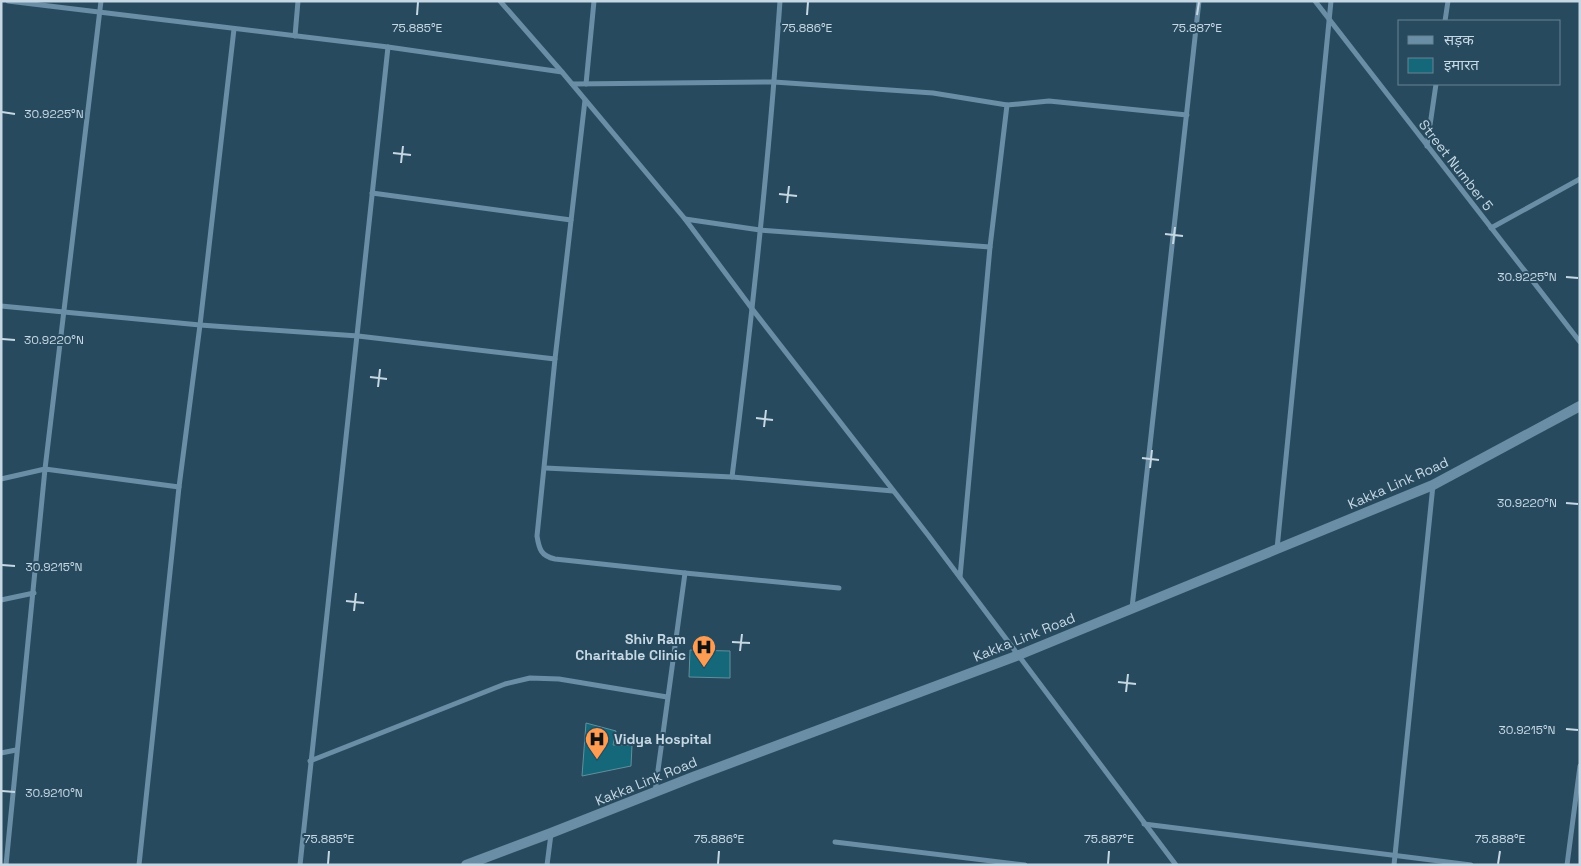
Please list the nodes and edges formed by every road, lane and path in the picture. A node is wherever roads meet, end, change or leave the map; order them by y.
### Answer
1 (8, 1) edge
2 (102, 1) edge
3 (298, 1) edge
4 (500, 1) edge
5 (594, 1) edge
6 (780, 1) edge
7 (1199, 1) edge
8 (1315, 1) edge
9 (1330, 1) edge
10 (1448, 1) edge
11 (101, 12) junction
12 (1328, 18) junction
13 (1445, 20) edge
14 (234, 29) junction
15 (295, 36) junction
16 (388, 47) junction
17 (562, 72) junction
18 (774, 82) junction
19 (572, 84) junction
20 (586, 84) junction
21 (1436, 85) edge
22 (585, 100) junction
23 (1007, 105) junction
24 (1187, 115) junction
25 (1427, 146) junction
26 (1580, 179) edge
27 (372, 193) junction
28 (685, 219) junction
29 (571, 220) junction
30 (1491, 228) junction
31 (760, 230) junction
32 (990, 247) junction
33 (1, 306) edge
34 (753, 310) junction
35 (64, 312) junction
36 (200, 325) junction
37 (358, 336) junction
38 (1580, 342) edge
39 (555, 359) junction
40 (1580, 406) edge
41 (545, 468) junction
42 (45, 469) junction
43 (732, 477) junction
44 (1, 479) edge
45 (1433, 485) junction
46 (179, 487) junction
47 (893, 490) junction
48 (1276, 549) junction
49 (685, 573) junction
50 (960, 577) junction
51 (839, 588) dead end
52 (34, 593) junction
53 (1, 600) edge
54 (1132, 608) junction
55 (1019, 655) junction
56 (668, 697) junction
57 (16, 750) junction
58 (1, 753) edge
59 (310, 761) junction
60 (1580, 766) edge
61 (655, 792) junction
62 (1144, 824) junction
63 (551, 833) junction
64 (835, 842) dead end
65 (1395, 855) junction
66 (1170, 862) edge
67 (6, 865) edge
68 (139, 865) edge
69 (300, 865) edge
70 (466, 865) edge
71 (547, 865) edge
72 (1025, 865) edge
73 (1176, 865) edge
74 (1394, 865) edge
75 (1471, 865) edge
76 (1567, 865) edge

1 - 11 street
2 - 11 street
3 - 15 street
4 - 17 street
5 - 20 street
6 - 18 street
7 - 24 street
8 - 12 street, Street Number 5
9 - 12 street
10 - 13 street
11 - 14 street
11 - 35 street
12 - 25 street, Street Number 5
12 - 48 street
14 - 15 street
14 - 36 street
15 - 16 street
16 - 17 street
16 - 27 street
17 - 19 street
18 - 20 street
18 - 23 street
18 - 31 street
19 - 20 street
19 - 22 street
21 - 25 street
22 - 28 street
22 - 29 street
23 - 24 street
23 - 32 street
24 - 54 street
25 - 30 street, Street Number 5
26 - 30 street
27 - 29 street
27 - 37 street
28 - 31 street
28 - 34 street
29 - 39 street
30 - 38 street, Street Number 5
31 - 32 street
31 - 34 street
32 - 50 street
33 - 35 street
34 - 43 street
34 - 47 street
35 - 36 street
35 - 42 street
36 - 37 street
36 - 46 street
37 - 39 street
37 - 59 street
39 - 41 street
40 - 45 street, Kakka Link Road
41 - 43 street
41 - 49 street
42 - 44 street
42 - 46 street
42 - 52 street
43 - 47 street
45 - 48 street, Kakka Link Road
45 - 65 street
46 - 68 street
47 - 50 street
48 - 54 street, Kakka Link Road
49 - 51 street
49 - 56 street
50 - 55 street
52 - 53 street
52 - 57 street
54 - 55 street, Kakka Link Road
55 - 61 street, Kakka Link Road
55 - 62 street
56 - 59 street
56 - 61 street
57 - 58 street
57 - 67 street
59 - 69 street
60 - 76 street
61 - 63 street, Kakka Link Road
62 - 65 street
62 - 66 street
63 - 70 street, Kakka Link Road
63 - 71 street
64 - 72 street
65 - 74 street
65 - 75 street
66 - 73 street

